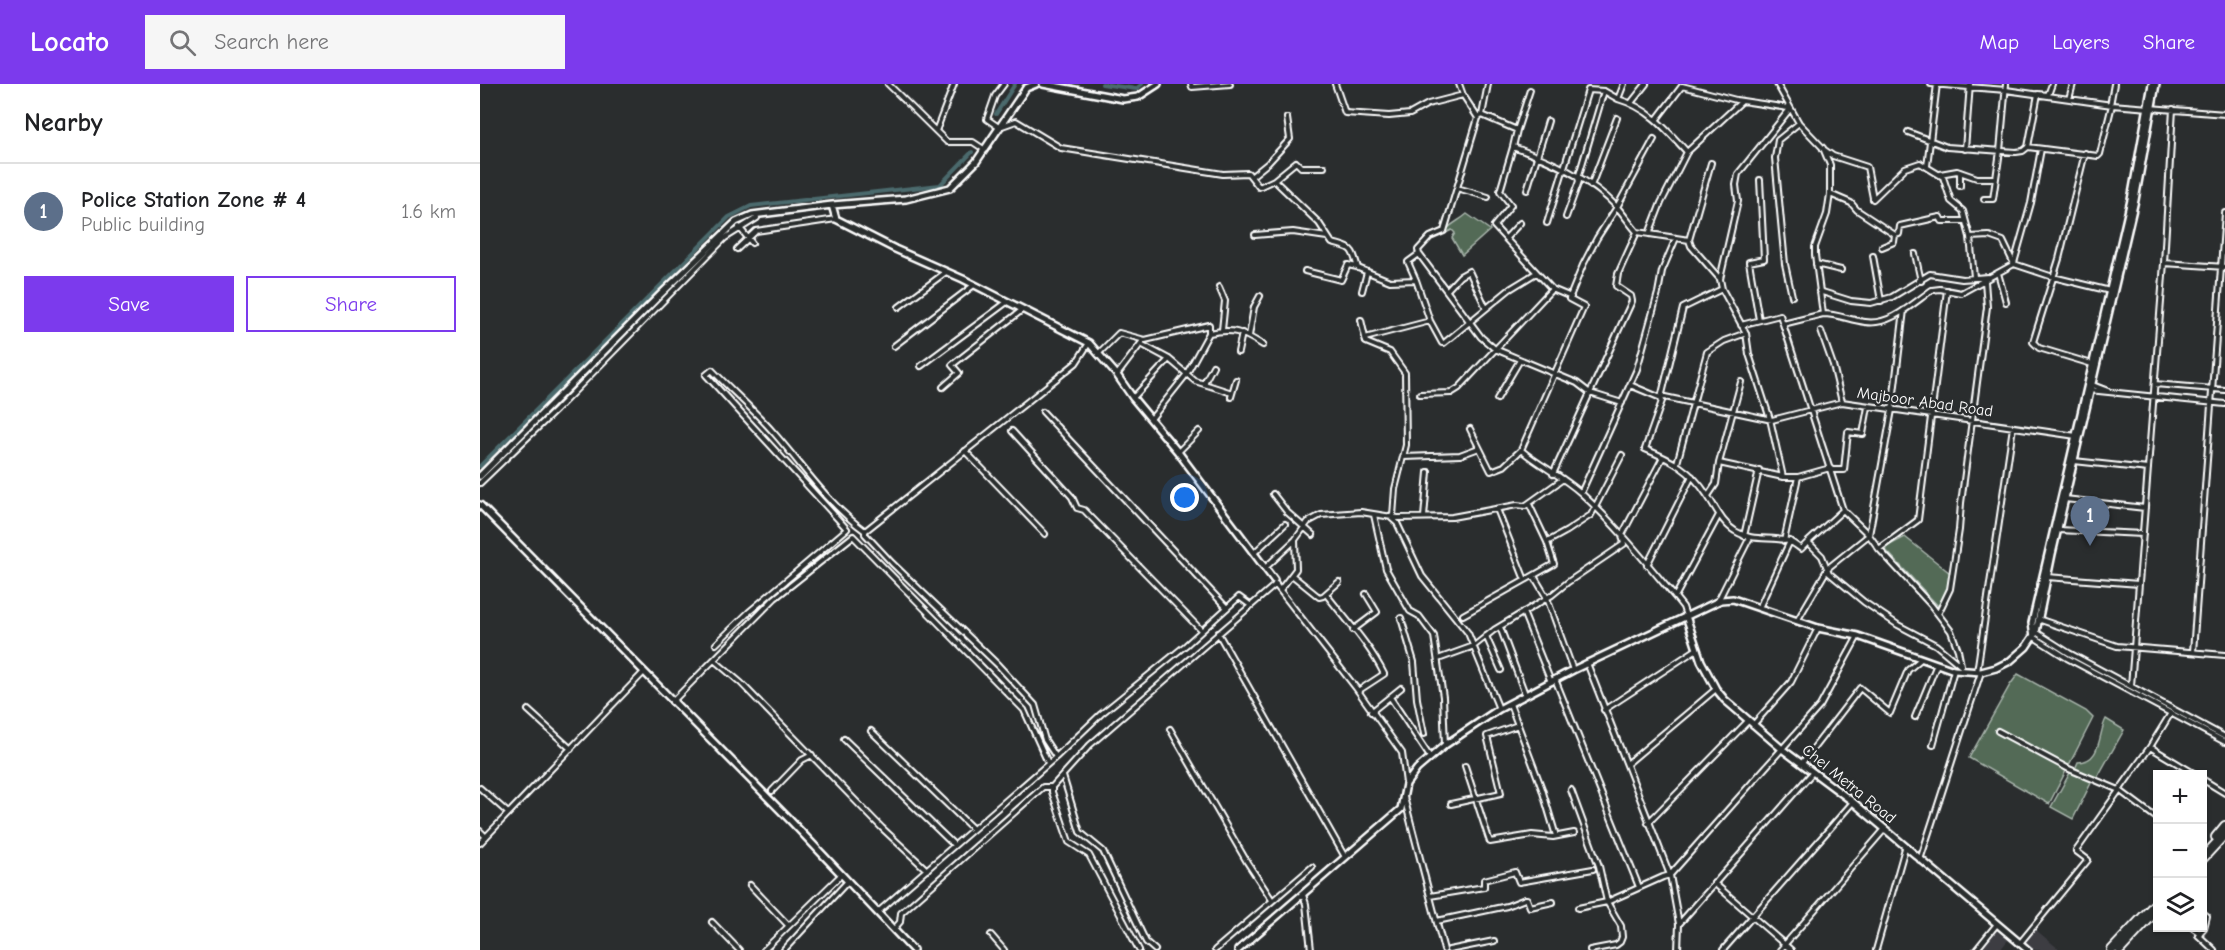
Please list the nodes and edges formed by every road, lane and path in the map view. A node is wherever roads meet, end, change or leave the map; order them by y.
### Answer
1 (888, 84) edge
2 (954, 84) edge
3 (1004, 84) edge
4 (1036, 84) edge
5 (1043, 84) edge
6 (1158, 84) edge
7 (1191, 84) edge
8 (1230, 84) edge
9 (1335, 84) edge
10 (1459, 84) edge
11 (1488, 84) edge
12 (1624, 84) edge
13 (1646, 84) edge
14 (1777, 84) edge
15 (1935, 84) edge
16 (2006, 84) edge
17 (2052, 84) edge
18 (2073, 84) edge
19 (2114, 84) edge
20 (2152, 84) edge
21 (2156, 84) edge
22 (1683, 85) edge
23 (1970, 86) edge
24 (1530, 90) dead end
25 (2006, 90) junction
26 (1604, 91) junction
27 (2038, 94) junction
28 (1463, 95) junction
29 (1618, 99) junction
30 (2069, 99) junction
31 (1742, 101) junction
32 (1632, 103) junction
33 (2111, 105) junction
34 (2150, 107) junction
35 (1790, 108) junction
36 (2173, 109) junction
37 (2225, 114) edge
38 (1480, 117) junction
39 (1287, 118) dead end
40 (1617, 118) dead end
41 (1657, 119) junction
42 (1548, 121) dead end
43 (1799, 123) junction
44 (1001, 127) junction
45 (1517, 130) junction
46 (936, 131) junction
47 (1908, 132) dead end
48 (1654, 139) dead end
49 (1932, 141) junction
50 (1513, 147) junction
51 (2028, 147) junction
52 (1823, 148) junction
53 (1965, 149) junction
54 (2041, 149) junction
55 (985, 150) junction
56 (2000, 151) junction
57 (1687, 152) junction
58 (2085, 153) junction
59 (1537, 156) junction
60 (1711, 163) dead end
61 (1927, 166) junction
62 (1324, 167) dead end
63 (1563, 168) junction
64 (1960, 172) junction
65 (1937, 173) junction
66 (1251, 176) junction
67 (1578, 178) junction
68 (1995, 178) junction
69 (1274, 180) junction
70 (1760, 180) dead end
71 (1591, 186) junction
72 (1960, 186) dead end
73 (1457, 188) junction
74 (1527, 190) dead end
75 (1830, 194) junction
76 (1488, 197) dead end
77 (1984, 199) dead end
78 (832, 205) junction
79 (1617, 207) junction
80 (2225, 213) edge
81 (756, 214) junction
82 (1566, 217) dead end
83 (837, 219) junction
84 (1965, 221) junction
85 (1520, 223) dead end
86 (1547, 223) dead end
87 (739, 227) junction
88 (1637, 232) junction
89 (1649, 234) junction
90 (1255, 235) dead end
91 (1895, 235) junction
92 (1328, 237) junction
93 (1970, 237) junction
94 (748, 238) junction
95 (1506, 238) junction
96 (1676, 238) junction
97 (1689, 240) junction
98 (752, 243) dead end
99 (1882, 247) dead end
100 (737, 249) dead end
101 (1419, 254) junction
102 (1914, 254) dead end
103 (1873, 256) dead end
104 (2164, 263) junction
105 (1816, 264) junction
106 (2014, 264) junction
107 (2223, 267) edge
108 (1358, 268) junction
109 (1841, 270) dead end
110 (1305, 271) dead end
111 (946, 272) junction
112 (1367, 272) junction
113 (1536, 273) junction
114 (1998, 273) junction
115 (1991, 276) junction
116 (1974, 277) junction
117 (2053, 277) junction
118 (1720, 279) junction
119 (1416, 280) junction
120 (1985, 280) junction
121 (1920, 281) junction
122 (974, 285) junction
123 (1219, 287) dead end
124 (1552, 289) junction
125 (1722, 289) junction
126 (1447, 290) junction
127 (1947, 290) junction
128 (1362, 291) dead end
129 (1819, 291) junction
130 (2112, 291) junction
131 (1260, 296) dead end
132 (1792, 296) dead end
133 (1571, 297) junction
134 (1881, 301) junction
135 (1007, 302) junction
136 (2006, 302) dead end
137 (899, 307) dead end
138 (1486, 308) junction
139 (1904, 309) junction
140 (1022, 310) junction
141 (1823, 314) junction
142 (1361, 320) dead end
143 (1759, 320) junction
144 (1430, 321) junction
145 (1470, 322) junction
146 (1783, 324) junction
147 (1741, 325) junction
148 (1222, 330) junction
149 (1821, 331) dead end
150 (1209, 333) junction
151 (1242, 333) junction
152 (1746, 333) junction
153 (1249, 336) junction
154 (1365, 338) junction
155 (1143, 342) junction
156 (1089, 343) junction
157 (1263, 345) dead end
158 (894, 346) dead end
159 (1495, 349) junction
160 (1238, 352) dead end
161 (1098, 354) junction
162 (1168, 359) junction
163 (1520, 360) junction
164 (2092, 364) junction
165 (921, 366) dead end
166 (1214, 366) dead end
167 (1554, 373) junction
168 (1118, 375) junction
169 (1186, 375) junction
170 (1236, 380) dead end
171 (1741, 382) dead end
172 (1204, 383) junction
173 (2155, 384) junction
174 (1630, 385) junction
175 (943, 387) dead end
176 (2089, 387) junction
177 (2211, 389) junction
178 (2225, 390) edge
179 (1590, 393) junction
180 (1420, 394) dead end
181 (1133, 398) junction
182 (1661, 398) junction
183 (2154, 398) junction
184 (1497, 399) dead end
185 (1842, 402) junction
186 (1622, 403) junction
187 (2210, 403) junction
188 (1693, 404) junction
189 (2225, 404) edge
190 (1868, 407) junction
191 (1810, 410) junction
192 (1892, 410) junction
193 (1042, 412) dead end
194 (1734, 412) junction
195 (1932, 414) junction
196 (1770, 419) junction
197 (1150, 420) junction
198 (1971, 422) junction
199 (2013, 427) junction
200 (1470, 429) dead end
201 (1012, 431) dead end
202 (1199, 431) dead end
203 (2077, 436) junction
204 (1479, 448) junction
205 (1521, 450) junction
206 (965, 451) junction
207 (1178, 452) junction
208 (1622, 455) dead end
209 (1404, 457) junction
210 (1663, 457) junction
211 (2074, 461) junction
212 (1677, 463) junction
213 (1719, 463) junction
214 (1830, 468) junction
215 (2148, 469) junction
216 (1759, 470) junction
217 (1428, 472) dead end
218 (1553, 474) junction
219 (480, 476) edge
220 (1692, 476) junction
221 (1783, 477) junction
222 (1798, 477) junction
223 (1563, 479) junction
224 (480, 483) edge
225 (1581, 493) junction
226 (1273, 494) dead end
227 (1708, 496) junction
228 (2065, 499) junction
229 (1529, 504) junction
230 (480, 505) edge
231 (1594, 507) junction
232 (2145, 508) junction
233 (1497, 509) junction
234 (1843, 510) junction
235 (1374, 515) junction
236 (1719, 515) junction
237 (1391, 516) junction
238 (1424, 517) junction
239 (1285, 524) dead end
240 (1304, 527) junction
241 (2058, 530) junction
242 (865, 531) junction
243 (1045, 534) dead end
244 (1313, 534) dead end
245 (2144, 534) junction
246 (1622, 535) junction
247 (1869, 535) junction
248 (1747, 537) junction
249 (1295, 540) junction
250 (1784, 541) junction
251 (1790, 541) junction
252 (1546, 542) junction
253 (1808, 542) junction
254 (1879, 549) junction
255 (1254, 553) junction
256 (1647, 565) junction
257 (1265, 568) junction
258 (1828, 568) junction
259 (1293, 576) junction
260 (1534, 576) junction
261 (2047, 577) junction
262 (1525, 580) junction
263 (1275, 582) junction
264 (1340, 582) dead end
265 (2139, 584) junction
266 (1280, 590) junction
267 (1326, 594) junction
268 (1366, 594) dead end
269 (1675, 597) junction
270 (1546, 598) junction
271 (1718, 602) junction
272 (1250, 604) junction
273 (1227, 608) junction
274 (1759, 608) junction
275 (1523, 612) junction
276 (1938, 614) junction
277 (1463, 615) dead end
278 (1686, 616) junction
279 (1401, 618) dead end
280 (2038, 619) junction
281 (1797, 621) junction
282 (1500, 627) junction
283 (1818, 628) junction
284 (1201, 630) junction
285 (1353, 630) junction
286 (1218, 633) junction
287 (2035, 635) junction
288 (1486, 636) junction
289 (1858, 636) junction
290 (716, 644) dead end
291 (1474, 646) junction
292 (2134, 647) junction
293 (1697, 649) junction
294 (2193, 652) junction
295 (2225, 655) edge
296 (1438, 659) junction
297 (1921, 659) junction
298 (714, 660) junction
299 (1587, 663) junction
300 (1937, 664) junction
301 (1962, 669) junction
302 (1501, 670) dead end
303 (1573, 670) junction
304 (1954, 670) junction
305 (644, 672) junction
306 (1979, 672) junction
307 (2104, 675) junction
308 (1553, 681) junction
309 (2131, 686) junction
310 (1401, 688) dead end
311 (1716, 690) junction
312 (1358, 691) junction
313 (2136, 692) junction
314 (1525, 694) junction
315 (1390, 698) junction
316 (672, 702) junction
317 (1510, 703) junction
318 (1499, 709) junction
319 (2174, 709) junction
320 (528, 710) dead end
321 (1604, 710) junction
322 (1371, 712) junction
323 (2171, 714) junction
324 (1915, 717) dead end
325 (1751, 723) junction
326 (1518, 725) junction
327 (1170, 729) dead end
328 (871, 731) dead end
329 (1998, 731) dead end
330 (1424, 734) dead end
331 (2225, 737) edge
332 (844, 739) dead end
333 (2225, 742) edge
334 (1445, 745) junction
335 (1933, 745) dead end
336 (2150, 747) junction
337 (571, 749) junction
338 (1782, 749) junction
339 (812, 755) junction
340 (1056, 757) junction
341 (1430, 757) junction
342 (1048, 763) junction
343 (1802, 763) junction
344 (1626, 764) junction
345 (1465, 766) dead end
346 (2188, 770) edge
347 (1814, 772) junction
348 (1063, 776) junction
349 (2207, 782) edge
350 (1407, 783) junction
351 (1052, 787) junction
352 (480, 788) edge
353 (1570, 790) dead end
354 (2119, 790) junction
355 (772, 791) dead end
356 (2225, 793) edge
357 (1403, 794) junction
358 (1475, 799) junction
359 (1853, 802) junction
360 (1451, 804) dead end
361 (508, 813) junction
362 (2153, 816) edge
363 (1648, 823) junction
364 (2225, 826) edge
365 (973, 829) junction
366 (1884, 830) junction
367 (480, 831) edge
368 (1574, 832) dead end
369 (2225, 834) edge
370 (1556, 836) junction
371 (486, 837) junction
372 (480, 843) edge
373 (954, 845) junction
374 (2207, 846) edge
375 (1905, 848) junction
376 (2207, 854) edge
377 (1345, 857) junction
378 (1920, 860) junction
379 (1312, 867) dead end
380 (1593, 869) dead end
381 (927, 870) junction
382 (841, 874) junction
383 (1670, 875) junction
384 (848, 881) junction
385 (1714, 883) junction
386 (750, 885) dead end
387 (1639, 887) junction
388 (1302, 894) junction
389 (1430, 896) junction
390 (1272, 900) junction
391 (1553, 902) dead end
392 (1607, 902) junction
393 (2153, 905) edge
394 (1578, 908) dead end
395 (878, 912) junction
396 (2153, 913) edge
397 (1752, 916) junction
398 (1437, 921) junction
399 (712, 922) dead end
400 (1679, 924) junction
401 (1997, 924) junction
402 (789, 925) junction
403 (894, 929) junction
404 (2200, 933) edge
405 (991, 934) dead end
406 (1494, 941) dead end
407 (2019, 943) junction
408 (1785, 945) junction
409 (740, 950) edge
410 (765, 950) edge
411 (784, 950) edge
412 (913, 950) edge
413 (1004, 950) edge
414 (1139, 950) edge
415 (1155, 950) edge
416 (1215, 950) edge
417 (1238, 950) edge
418 (1311, 950) edge
419 (1444, 950) edge
420 (1449, 950) edge
421 (1590, 950) edge
422 (1678, 950) edge
423 (1723, 950) edge
424 (1780, 950) edge
425 (1791, 950) edge
426 (1876, 950) edge
427 (1976, 950) edge
428 (2028, 950) edge
429 (2112, 950) edge
430 (2120, 950) edge
431 (2214, 950) edge

1 - 46 street
2 - 46 street
3 - 44 street
4 - 44 street
5 - 6 street
7 - 8 street
9 - 28 street
10 - 28 street
11 - 38 street
12 - 29 street
13 - 32 street
14 - 35 street
15 - 23 street
15 - 49 street
16 - 25 street
17 - 27 street
18 - 30 street
19 - 33 street
20 - 34 street
21 - 34 street
22 - 31 street
22 - 41 street
23 - 25 street
23 - 53 street
24 - 45 street
25 - 27 street
25 - 56 street
26 - 29 street
26 - 63 street
26 - 67 street
27 - 30 street
27 - 51 street
28 - 38 street
29 - 32 street
30 - 33 street
31 - 35 street
31 - 57 street
32 - 41 street
33 - 34 street
33 - 58 street
34 - 36 street
34 - 130 street
35 - 43 street
35 - 118 street
36 - 37 street
36 - 104 street
38 - 45 street
38 - 73 street
39 - 66 street
40 - 71 street
41 - 57 street
42 - 59 street
43 - 52 street
43 - 132 street
44 - 55 street
44 - 66 street
45 - 50 street
46 - 55 street
47 - 49 street
48 - 79 street
49 - 53 street
49 - 61 street
50 - 59 street
50 - 95 street
51 - 54 street
51 - 56 street
52 - 61 street
52 - 75 street
53 - 56 street
54 - 58 street
54 - 106 street
55 - 78 street
56 - 68 street
57 - 89 street
58 - 117 street
59 - 63 street
59 - 74 street
60 - 97 street
61 - 65 street
62 - 69 street
63 - 67 street
63 - 86 street
64 - 65 street
64 - 68 street
64 - 72 street
65 - 84 street
66 - 69 street
67 - 71 street
67 - 82 street
68 - 77 street
69 - 92 street
70 - 143 street
71 - 79 street
73 - 76 street
73 - 101 street
75 - 91 street
75 - 105 street
78 - 81 street
78 - 83 street
79 - 88 street
79 - 133 street
80 - 107 street
81 - 87 street
81 - 219 street
83 - 94 street
83 - 111 street
84 - 91 street
84 - 93 street
85 - 95 street
87 - 94 street
87 - 224 street
88 - 89 street
88 - 179 street
89 - 96 street
90 - 92 street
91 - 99 street
92 - 108 street
93 - 106 street
93 - 116 street
94 - 98 street
94 - 100 street
95 - 113 street
96 - 97 street
96 - 174 street
97 - 118 street
101 - 119 street
101 - 126 street
102 - 121 street
103 - 134 street
104 - 107 street
104 - 173 street
105 - 109 street
105 - 129 street
106 - 114 street
106 - 117 street
107 - 177 street
108 - 110 street
108 - 112 street
111 - 122 street
111 - 137 street
112 - 119 street
112 - 128 street
113 - 124 street
113 - 138 street
114 - 115 street
114 - 136 street
115 - 116 street
115 - 120 street
116 - 121 street
117 - 130 street
117 - 164 street
118 - 125 street
119 - 144 street
120 - 127 street
120 - 198 street
121 - 134 street
122 - 135 street
122 - 158 street
123 - 148 street
124 - 133 street
124 - 159 street
125 - 147 street
125 - 182 street
126 - 138 street
126 - 145 street
127 - 139 street
127 - 195 street
129 - 134 street
129 - 141 street
130 - 164 street
130 - 176 street
131 - 153 street
133 - 167 street
135 - 140 street
135 - 165 street
138 - 145 street
139 - 141 street
139 - 192 street
140 - 156 street
140 - 175 street
141 - 146 street
142 - 154 street
143 - 146 street
143 - 147 street
144 - 145 street
144 - 154 street
145 - 159 street
146 - 191 street
147 - 152 street
148 - 150 street
148 - 151 street
149 - 185 street
150 - 155 street
150 - 169 street
151 - 153 street
151 - 160 street
152 - 188 street
152 - 196 street
153 - 157 street
154 - 209 street
155 - 161 street
155 - 162 street
155 - 168 street
156 - 161 street
156 - 206 street
159 - 163 street
159 - 180 street
161 - 168 street
162 - 169 street
162 - 181 street
163 - 167 street
163 - 184 street
164 - 176 street
166 - 172 street
167 - 179 street
167 - 205 street
168 - 181 street
169 - 172 street
169 - 197 street
170 - 172 street
171 - 194 street
173 - 177 street
173 - 183 street
174 - 182 street, Majboor Abad Road
174 - 186 street
176 - 183 street
176 - 203 street
177 - 178 street
177 - 187 street
179 - 186 street
179 - 218 street
181 - 197 street
182 - 188 street, Majboor Abad Road
182 - 210 street
183 - 187 street
183 - 215 street
185 - 190 street, Majboor Abad Road
185 - 191 street, Majboor Abad Road
186 - 225 street
187 - 189 street
187 - 294 street
188 - 194 street, Majboor Abad Road
188 - 212 street
190 - 192 street, Majboor Abad Road
190 - 214 street
191 - 196 street, Majboor Abad Road
191 - 214 street
192 - 195 street, Majboor Abad Road
192 - 247 street
193 - 273 street
194 - 196 street, Majboor Abad Road
194 - 213 street
195 - 198 street, Majboor Abad Road
195 - 254 street
196 - 221 street
197 - 207 street
198 - 199 street, Majboor Abad Road
198 - 276 street
199 - 203 street, Majboor Abad Road
199 - 306 street
200 - 204 street
201 - 284 street
202 - 207 street
203 - 211 street
203 - 287 street
204 - 205 street
204 - 209 street
205 - 218 street
206 - 242 street
206 - 243 street
207 - 255 street
208 - 231 street
209 - 237 street
210 - 212 street
210 - 246 street
211 - 215 street
211 - 228 street
212 - 220 street
213 - 216 street
213 - 227 street
214 - 222 street
214 - 234 street
215 - 232 street
216 - 221 street
216 - 248 street
217 - 238 street
218 - 223 street
220 - 227 street
220 - 256 street
221 - 222 street
222 - 250 street
223 - 225 street
223 - 229 street
225 - 231 street
226 - 240 street
227 - 236 street
228 - 232 street
228 - 241 street
229 - 233 street
229 - 252 street
230 - 305 street
231 - 246 street
231 - 252 street
232 - 245 street
233 - 238 street
233 - 262 street
234 - 247 street
234 - 253 street
235 - 237 street
235 - 240 street
235 - 296 street
236 - 248 street
236 - 269 street
237 - 238 street
237 - 291 street
239 - 255 street
240 - 244 street
240 - 249 street
241 - 245 street
241 - 261 street
242 - 290 street
242 - 340 street
245 - 265 street
246 - 256 street
246 - 270 street
247 - 254 street
247 - 258 street
248 - 250 street
248 - 271 street
249 - 257 street
249 - 259 street
250 - 251 street
251 - 253 street
251 - 274 street
252 - 260 street
253 - 258 street
254 - 276 street
255 - 257 street
256 - 269 street
257 - 263 street
258 - 281 street
258 - 301 street
259 - 266 street
259 - 267 street
260 - 262 street
260 - 270 street
261 - 265 street
261 - 280 street
262 - 277 street
263 - 266 street
263 - 272 street
264 - 267 street
265 - 292 street
266 - 312 street
267 - 285 street
268 - 285 street
269 - 278 street
270 - 275 street
270 - 303 street
271 - 274 street
271 - 278 street
272 - 273 street
272 - 286 street
273 - 284 street
274 - 281 street
275 - 282 street
275 - 308 street
276 - 301 street
278 - 293 street, Chel Metra Road
278 - 299 street
279 - 330 street
280 - 287 street
280 - 292 street
281 - 283 street
282 - 288 street
282 - 314 street
283 - 289 street
283 - 325 street
284 - 340 street
285 - 312 street
286 - 348 street
286 - 377 street
287 - 306 street
287 - 307 street
288 - 291 street
288 - 302 street
289 - 297 street
289 - 338 street
291 - 296 street
291 - 318 street
292 - 294 street
292 - 309 street
293 - 311 street, Chel Metra Road
293 - 321 street
294 - 295 street
296 - 334 street
297 - 300 street
297 - 343 street
298 - 316 street
298 - 339 street
298 - 342 street
299 - 303 street
299 - 321 street
300 - 304 street
300 - 324 street
301 - 304 street
301 - 306 street
303 - 308 street
304 - 335 street
305 - 316 street
305 - 337 street
306 - 378 street
307 - 309 street
307 - 313 street
308 - 314 street
308 - 387 street
309 - 313 street
310 - 315 street
311 - 325 street, Chel Metra Road
311 - 344 street
312 - 322 street
313 - 319 street
313 - 323 street
314 - 317 street
315 - 322 street
315 - 341 street
316 - 382 street
317 - 318 street
317 - 326 street
318 - 334 street
319 - 323 street
319 - 331 street
320 - 337 street
321 - 344 street
322 - 350 street
323 - 333 street
323 - 336 street
325 - 338 street, Chel Metra Road
325 - 363 street
326 - 358 street
326 - 370 street
327 - 390 street
328 - 365 street
329 - 354 street
332 - 373 street
334 - 341 street
336 - 346 street
336 - 354 street
337 - 361 street
338 - 343 street, Chel Metra Road
338 - 383 street
339 - 355 street
339 - 381 street
340 - 342 street
341 - 350 street
342 - 365 street
343 - 347 street, Chel Metra Road
344 - 363 street
345 - 358 street
347 - 359 street, Chel Metra Road
347 - 385 street
348 - 351 street
348 - 415 street
349 - 356 street
350 - 357 street
351 - 403 street
351 - 414 street
352 - 361 street
353 - 392 street
354 - 362 street
354 - 407 street
357 - 377 street
357 - 389 street
358 - 360 street
358 - 370 street
359 - 366 street, Chel Metra Road
359 - 397 street
361 - 371 street
363 - 383 street
364 - 374 highway
365 - 373 street
366 - 375 street, Chel Metra Road
366 - 408 street
367 - 371 street
368 - 370 street
369 - 376 highway
371 - 372 street
373 - 381 street
375 - 378 street, Chel Metra Road
375 - 426 street
377 - 388 street
378 - 401 street, Chel Metra Road
379 - 390 street
380 - 389 street
381 - 395 street
382 - 384 street
382 - 402 street
383 - 387 street
383 - 400 street
384 - 395 street
384 - 411 street
385 - 397 street
385 - 400 street
386 - 402 street
387 - 392 street
388 - 417 street
388 - 418 street
389 - 398 street
390 - 416 street
391 - 398 street
392 - 394 street
392 - 421 street
393 - 429 highway
395 - 403 street
396 - 430 highway
397 - 408 street
397 - 423 street
398 - 419 street
399 - 409 street
400 - 422 street
401 - 407 street, Chel Metra Road
401 - 427 street
402 - 410 street
403 - 412 street
404 - 431 street
405 - 413 street
406 - 420 street
407 - 428 street, Chel Metra Road
408 - 424 street
408 - 425 street

